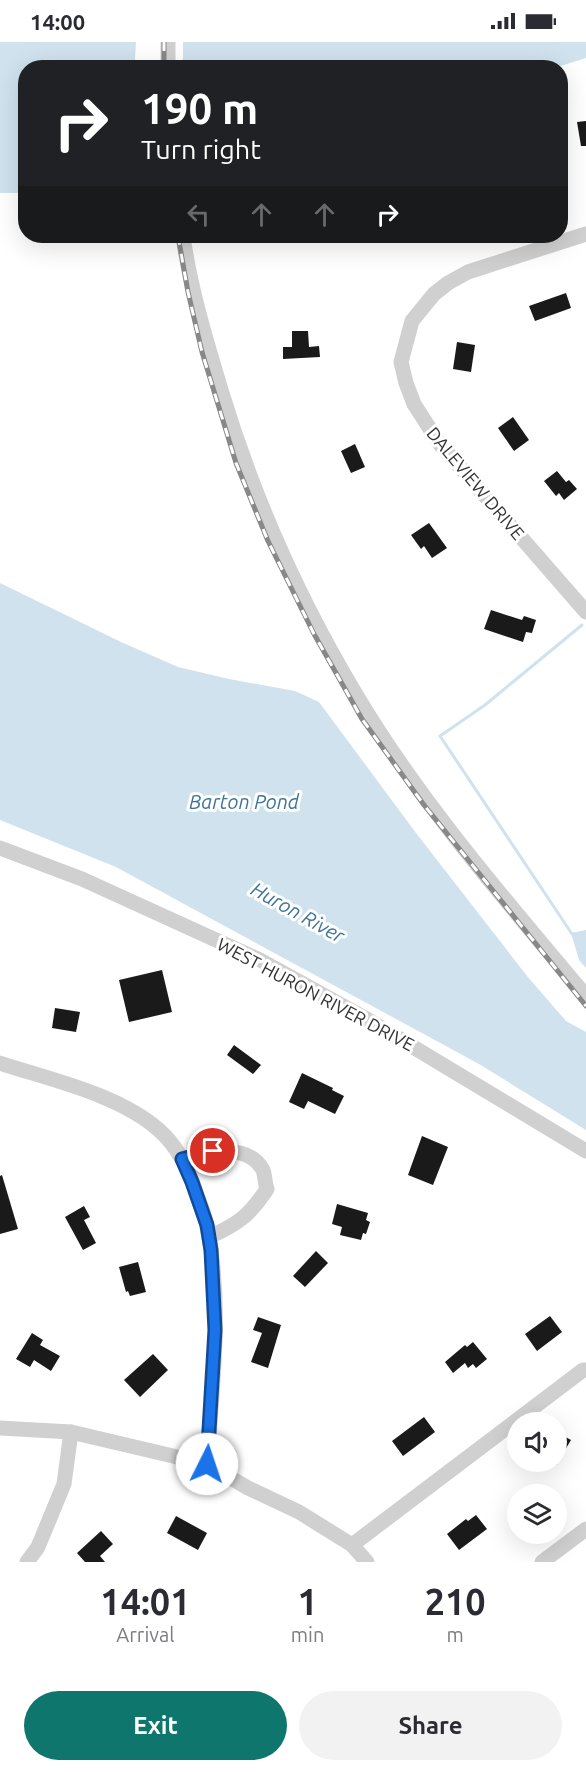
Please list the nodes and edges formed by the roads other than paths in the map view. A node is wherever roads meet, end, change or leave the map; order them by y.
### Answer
1 (168, 42) edge
2 (168, 60) edge
3 (586, 234) edge
4 (568, 240) edge
5 (185, 243) edge
6 (558, 243) edge
7 (586, 612) edge
8 (0, 848) edge
9 (586, 996) edge
10 (0, 1063) edge
11 (586, 1151) edge
12 (182, 1159) junction
13 (209, 1237) junction
14 (586, 1370) edge
15 (0, 1428) edge
16 (71, 1432) junction
17 (207, 1464) junction
18 (586, 1529) edge
19 (352, 1545) junction
20 (27, 1562) edge
21 (367, 1562) edge
22 (542, 1562) edge

1 - 2 street
3 - 4 street, DALEVIEW DRIVE
5 - 9 street
6 - 7 street, DALEVIEW DRIVE
8 - 11 street, WEST HURON RIVER DRIVE
10 - 12 street
12 - 13 street
12 - 13 street
13 - 17 street
14 - 19 street
15 - 16 street
16 - 17 street
16 - 20 street
17 - 19 street
18 - 22 street
19 - 21 street

